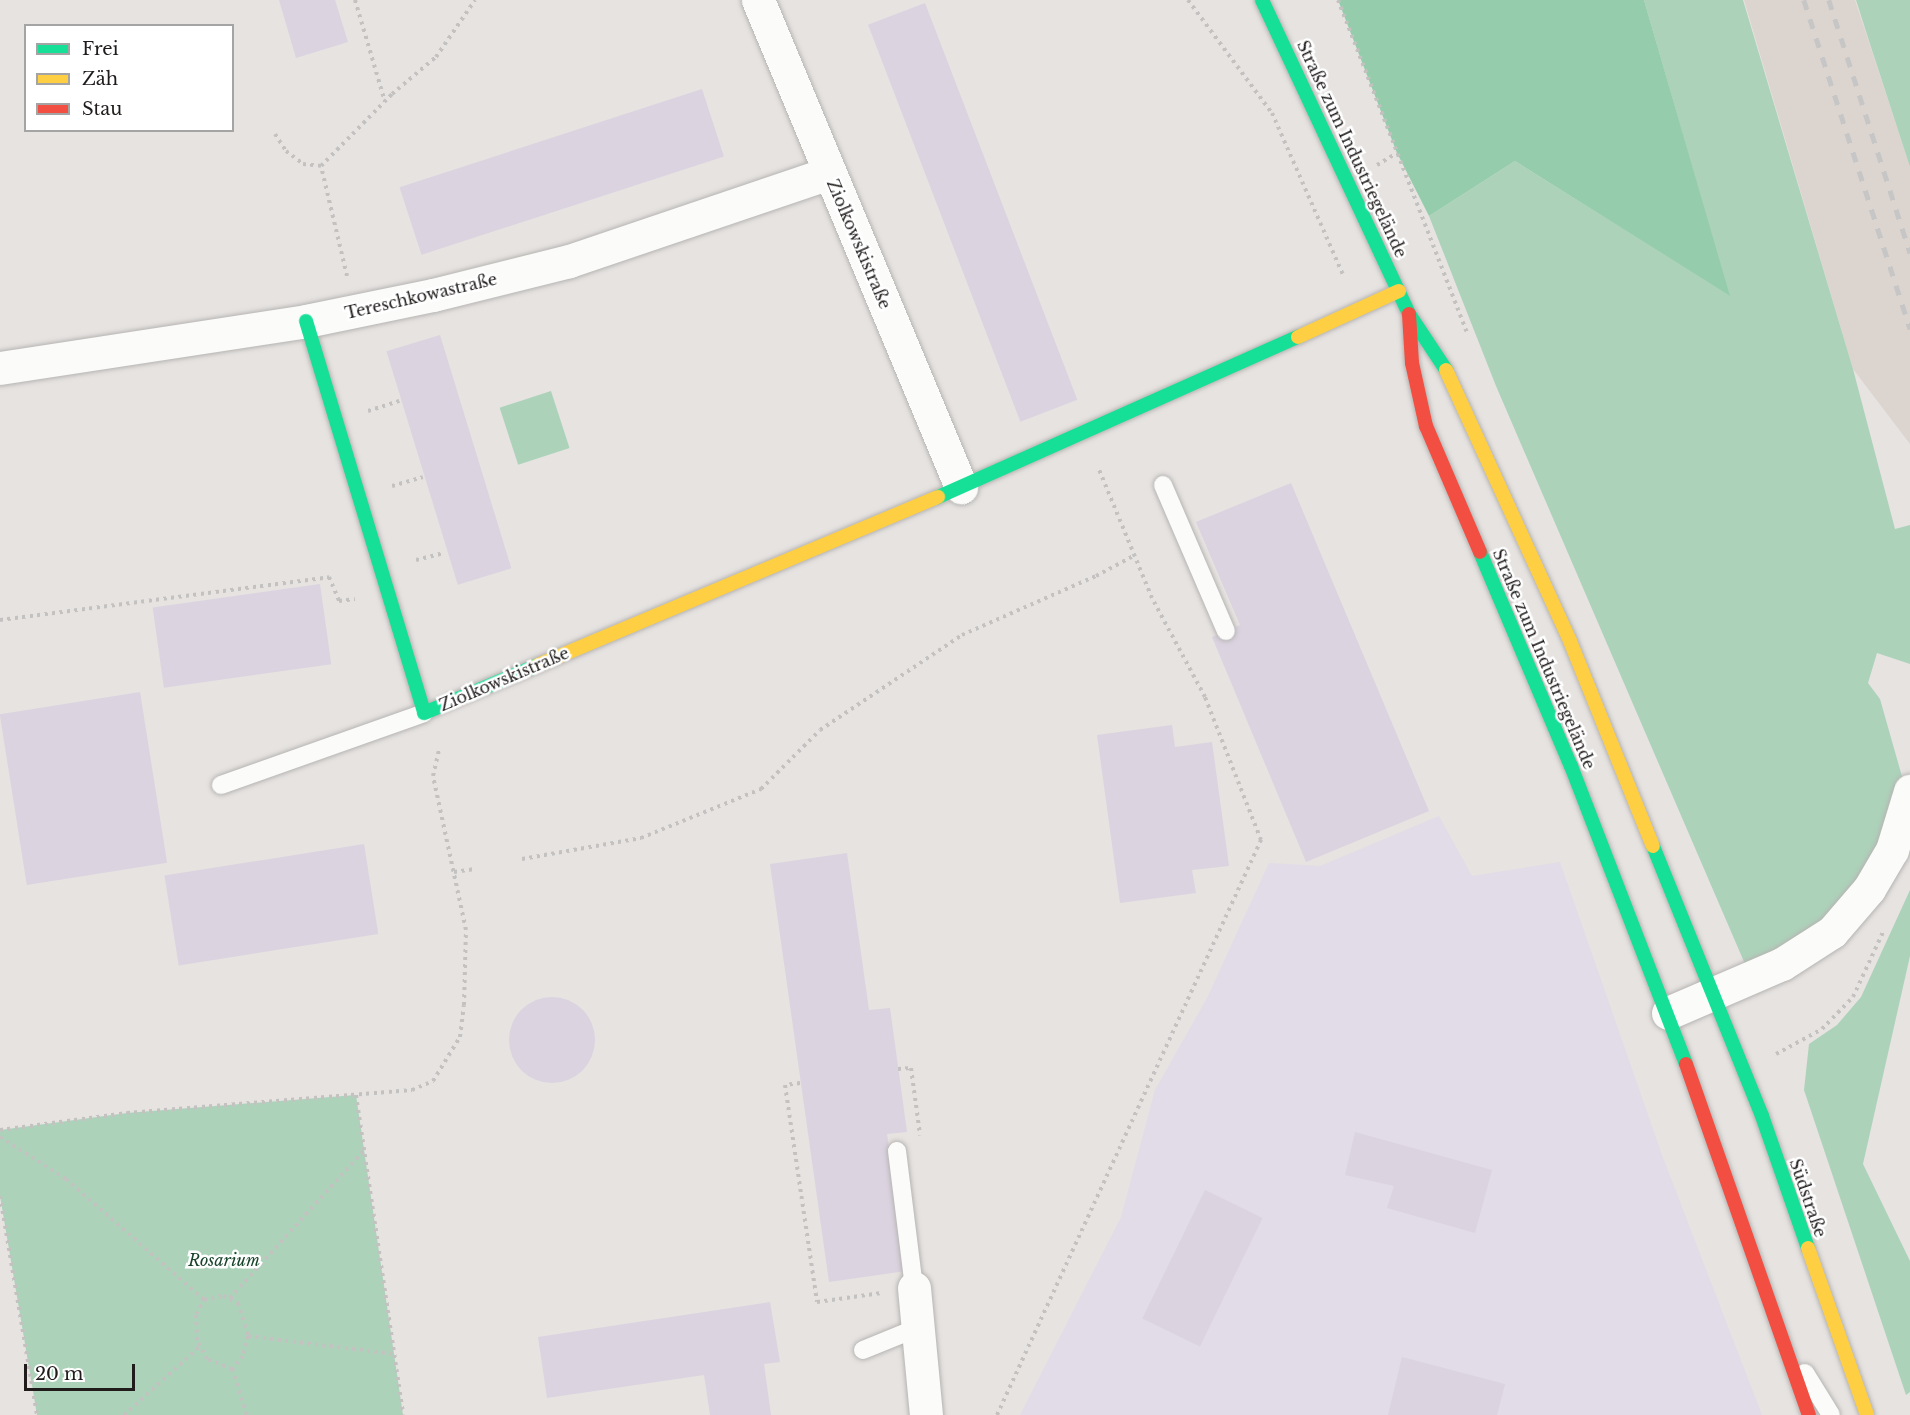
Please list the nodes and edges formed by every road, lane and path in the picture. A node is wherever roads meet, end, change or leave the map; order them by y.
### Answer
1 (355, 0) edge
2 (475, 0) edge
3 (758, 0) edge
4 (1262, 0) edge
5 (385, 102) junction
6 (275, 134) dead end
7 (321, 166) junction
8 (829, 173) junction
9 (1399, 291) junction
10 (356, 311) junction
11 (1409, 314) junction
12 (306, 321) junction
13 (0, 368) edge
14 (399, 401) dead end
15 (360, 413) dead end
16 (1084, 434) junction
17 (423, 477) dead end
18 (1163, 485) dead end
19 (961, 487) junction
20 (385, 488) dead end
21 (444, 553) dead end
22 (1135, 555) junction
23 (410, 562) dead end
24 (391, 593) junction
25 (0, 620) edge
26 (1226, 631) dead end
27 (424, 713) junction
28 (439, 752) dead end
29 (220, 785) dead end
30 (1910, 791) edge
31 (522, 859) dead end
32 (475, 869) dead end
33 (453, 872) junction
34 (1886, 924) dead end
35 (1712, 994) junction
36 (1668, 1013) junction
37 (1776, 1054) dead end
38 (898, 1070) dead end
39 (800, 1083) dead end
40 (356, 1095) junction
41 (0, 1130) edge
42 (0, 1137) edge
43 (364, 1149) junction
44 (897, 1151) joint
45 (0, 1196) edge
46 (914, 1288) junction
47 (230, 1298) junction
48 (204, 1300) junction
49 (917, 1328) junction
50 (248, 1336) junction
51 (199, 1347) junction
52 (863, 1350) dead end
53 (1786, 1352) junction
54 (394, 1354) junction
55 (232, 1369) junction
56 (37, 1415) edge
57 (124, 1415) edge
58 (247, 1415) edge
59 (403, 1415) edge
60 (926, 1415) edge
61 (997, 1415) edge
62 (1809, 1415) edge
63 (1831, 1415) edge
64 (1867, 1415) edge

1 - 5 path
2 - 5 path
3 - 8 street, Ziolkowskistraße
4 - 9 main road, Straße zum Industriegelände
5 - 7 path
6 - 7 path
7 - 10 path
8 - 10 street, Tereschkowastraße
8 - 19 street, Ziolkowskistraße
9 - 11 main road, Straße zum Industriegelände
9 - 16 main road, Ziolkowskistraße
10 - 12 street, Tereschkowastraße
11 - 35 main road, Straße zum Industriegelände
11 - 36 main road, Straße zum Industriegelände
12 - 13 street, Tereschkowastraße
12 - 24 main road, Ziolkowskistraße
14 - 15 path
16 - 19 main road, Ziolkowskistraße
16 - 22 path
17 - 20 path
18 - 26 lane
19 - 27 main road, Ziolkowskistraße
21 - 23 path
22 - 31 path
22 - 61 path
24 - 25 path
24 - 27 main road, Ziolkowskistraße
27 - 29 lane
28 - 33 path
30 - 35 street
32 - 33 path
33 - 40 path
34 - 37 path
35 - 36 street
35 - 64 main road, Südstraße
36 - 53 main road
38 - 44 path
39 - 46 path
40 - 41 path
40 - 43 path
42 - 48 path
43 - 47 path
43 - 54 path
44 - 46 lane
45 - 56 path
46 - 49 street
47 - 48 path
47 - 50 path
48 - 51 path
49 - 52 lane
49 - 60 street
50 - 54 path
50 - 55 path
51 - 55 path
51 - 57 path
53 - 62 main road
53 - 63 lane
54 - 59 path
55 - 58 path

